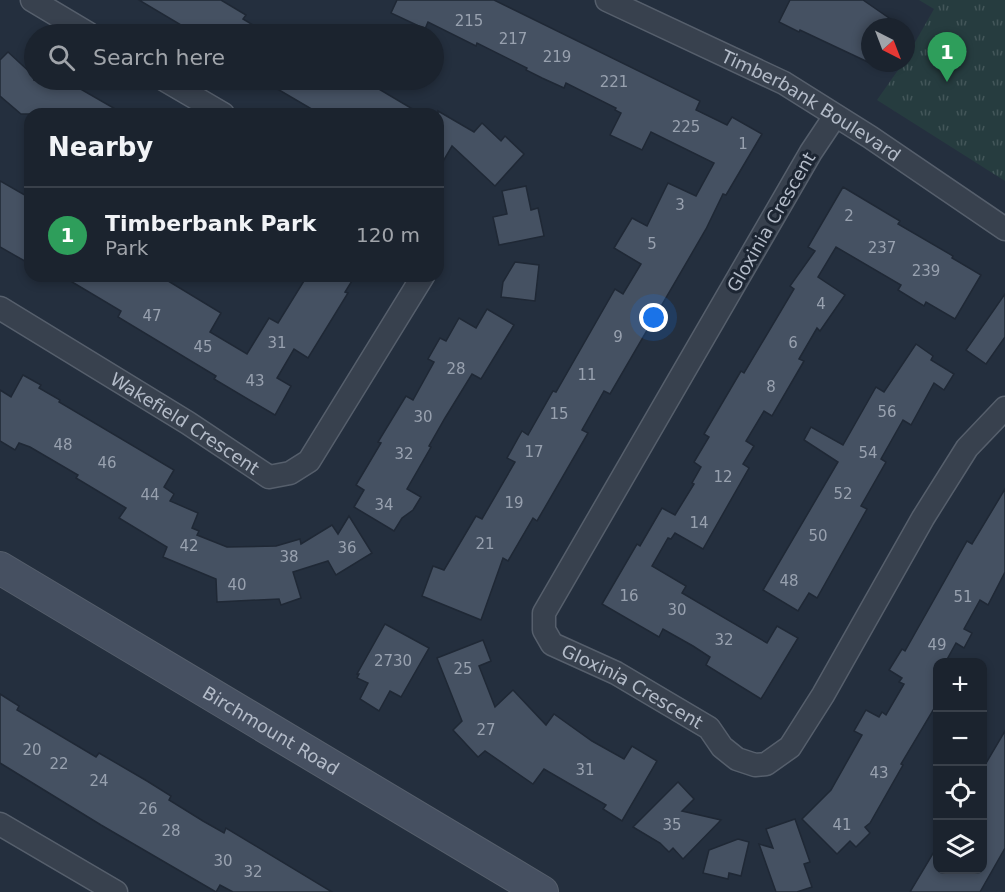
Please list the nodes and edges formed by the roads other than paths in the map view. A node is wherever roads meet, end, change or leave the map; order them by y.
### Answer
1 (32, 0) edge
2 (607, 0) edge
3 (72, 24) edge
4 (182, 90) edge
5 (213, 108) edge
6 (835, 116) junction
7 (1005, 228) edge
8 (419, 282) edge
9 (0, 308) edge
10 (1005, 408) edge
11 (0, 568) edge
12 (0, 824) edge
13 (116, 892) edge
14 (542, 892) edge

1 - 3 street
2 - 6 street, Timberbank Boulevard
4 - 5 street
6 - 7 street, Timberbank Boulevard
6 - 10 street, Gloxinia Crescent
8 - 9 street, Wakefield Crescent
11 - 14 main road, Birchmount Road
12 - 13 street

